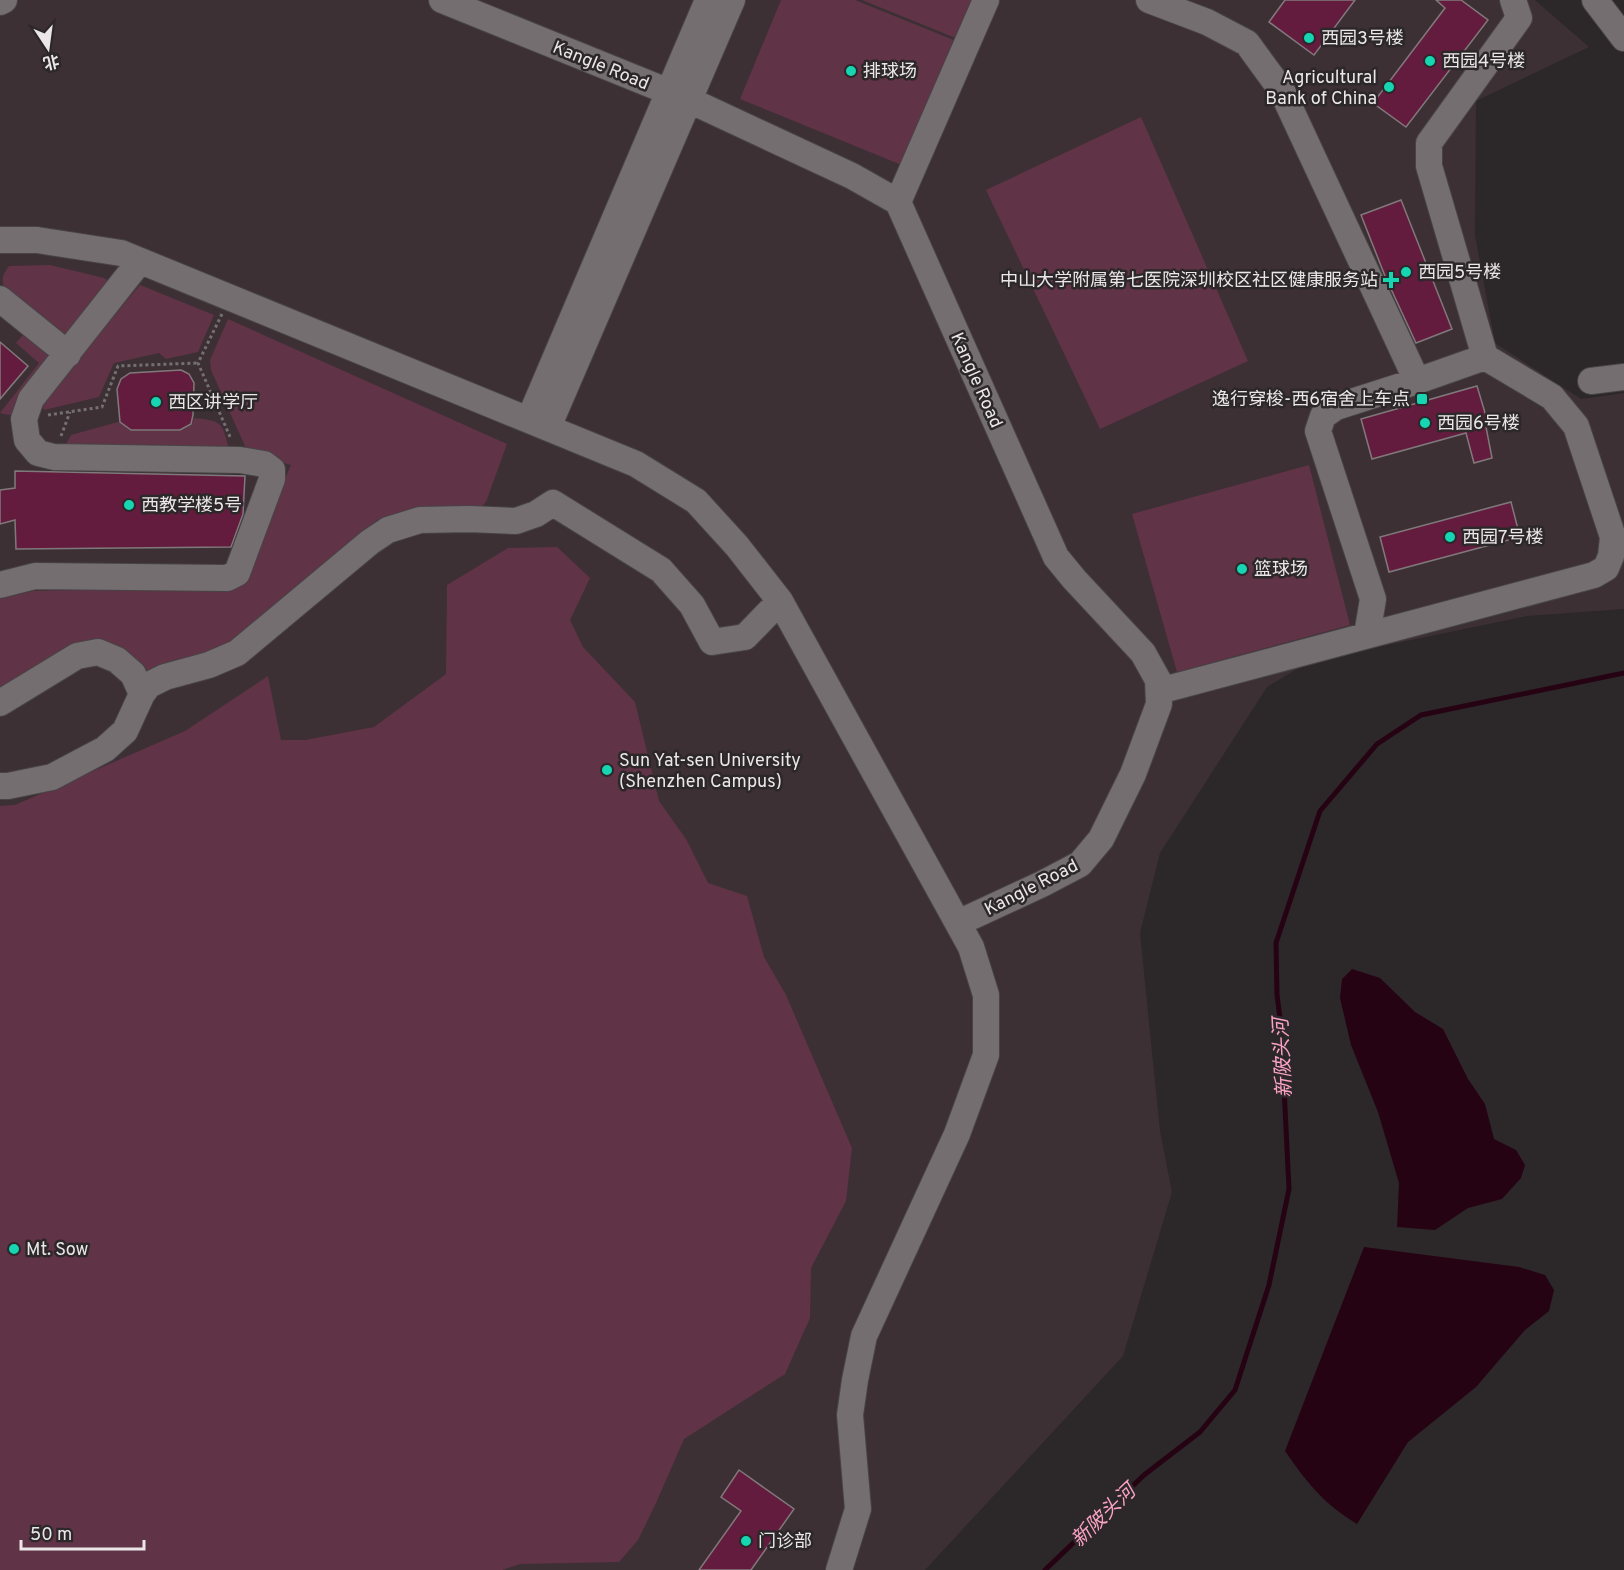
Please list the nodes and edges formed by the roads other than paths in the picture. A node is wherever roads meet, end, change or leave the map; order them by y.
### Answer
1 (4, 0) edge
2 (442, 0) edge
3 (708, 0) edge
4 (732, 0) edge
5 (986, 0) edge
6 (1149, 0) edge
7 (1513, 0) edge
8 (1595, 0) edge
9 (0, 2) edge
10 (1624, 38) edge
11 (679, 96) junction
12 (898, 202) junction
13 (0, 240) edge
14 (140, 261) junction
15 (0, 298) edge
16 (68, 354) junction
17 (1485, 357) junction
18 (1624, 377) edge
19 (1417, 381) junction
20 (1591, 381) dead end
21 (539, 424) junction
22 (0, 585) edge
23 (780, 601) junction
24 (1367, 635) junction
25 (1159, 691) junction
26 (142, 694) junction
27 (0, 703) edge
28 (0, 786) edge
29 (958, 923) junction
30 (839, 1570) edge

1 - 9 street
2 - 11 street, Kangle Road
3 - 11 street
4 - 11 street
5 - 12 street
6 - 19 street
7 - 17 street
8 - 10 street
11 - 12 street, Kangle Road
11 - 21 street
12 - 25 street, Kangle Road
13 - 14 street
14 - 16 street
14 - 21 street
15 - 16 street
16 - 22 street
17 - 19 street
17 - 24 street
18 - 20 street
19 - 24 street
21 - 23 street
23 - 26 street
23 - 29 street
24 - 25 street
25 - 29 street, Kangle Road
26 - 27 street
26 - 28 street
29 - 30 street

